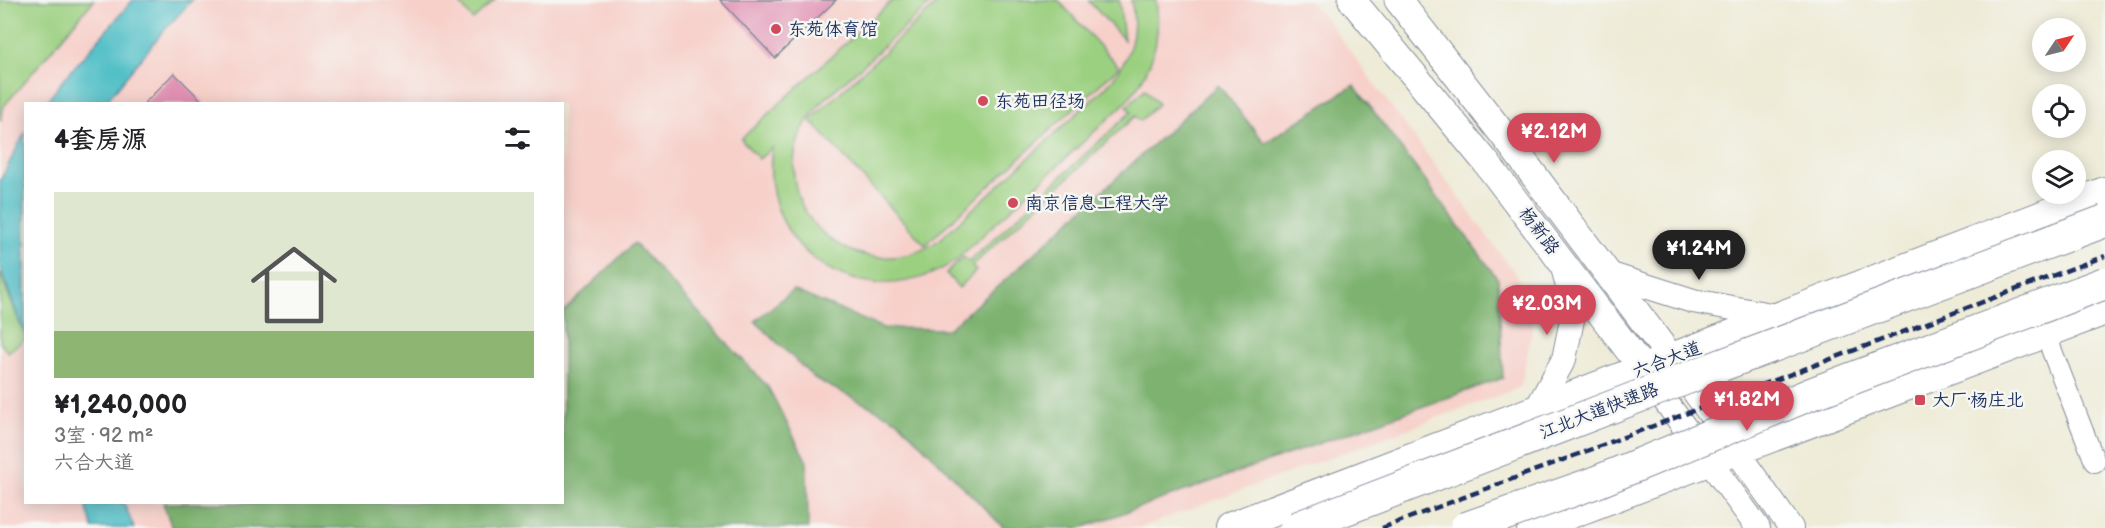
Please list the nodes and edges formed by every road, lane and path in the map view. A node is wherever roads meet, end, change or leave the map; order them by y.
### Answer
1 (1352, 0) edge
2 (1398, 0) edge
3 (2105, 192) edge
4 (2105, 221) edge
5 (1562, 261) junction
6 (1608, 274) junction
7 (2105, 283) edge
8 (2105, 310) edge
9 (1782, 317) junction
10 (2044, 333) junction
11 (1671, 358) junction
12 (1643, 369) junction
13 (1536, 410) junction
14 (1722, 457) junction
15 (2095, 462) dead end
16 (1229, 528) edge
17 (1296, 528) edge
18 (1466, 528) edge
19 (1532, 528) edge
20 (1758, 528) edge
21 (1791, 528) edge

1 - 5 main road, 杨新路
2 - 6 main road, 杨新路
3 - 9 main road, 六合大道
4 - 17 highway, 江北大道快速路, bridge
5 - 12 main road, 杨新路
5 - 13 street
6 - 9 street
6 - 11 main road, 杨新路
7 - 18 highway, bridge
8 - 10 main road
9 - 11 main road, 六合大道
10 - 14 main road
10 - 15 street
11 - 12 main road, 六合大道
11 - 14 street, 杨新路
12 - 13 main road, 六合大道
12 - 14 street, 杨新路
13 - 16 main road, 六合大道
14 - 19 main road
14 - 20 street, 杨新路
14 - 21 street, 杨新路

